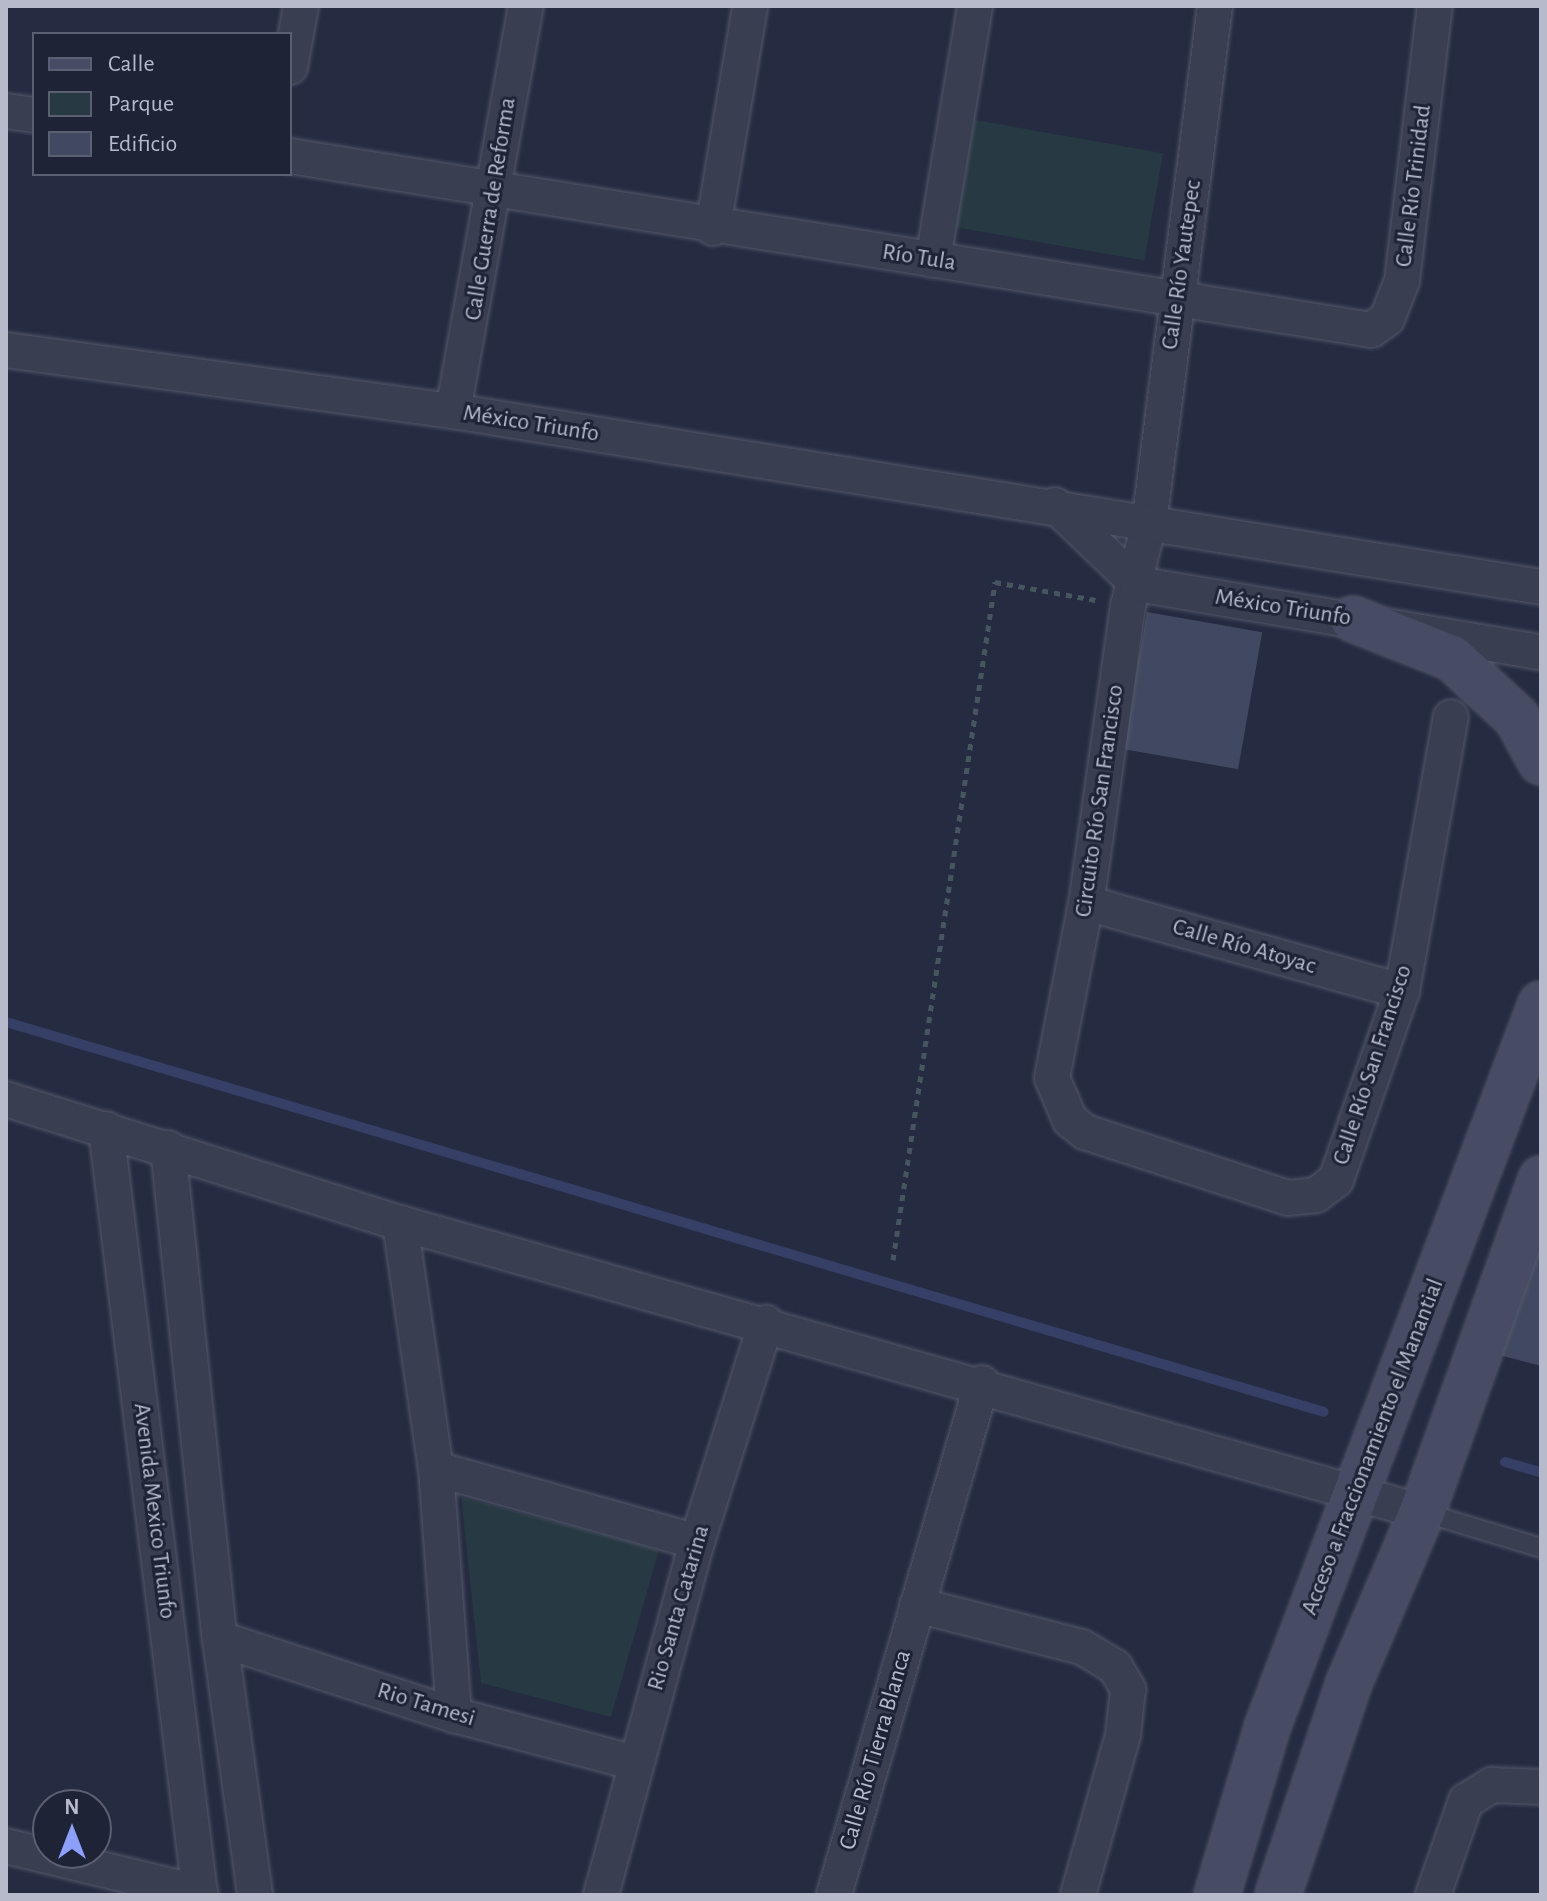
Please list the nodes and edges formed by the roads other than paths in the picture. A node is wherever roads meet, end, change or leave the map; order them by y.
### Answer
1 (301, 6) edge
2 (526, 6) edge
3 (750, 6) edge
4 (975, 6) edge
5 (1215, 6) edge
6 (1435, 6) edge
7 (292, 56) edge
8 (6, 111) edge
9 (32, 115) edge
10 (292, 156) edge
11 (492, 192) junction
12 (713, 228) junction
13 (933, 260) junction
14 (1179, 301) junction
15 (1346, 330) joint
16 (6, 350) edge
17 (453, 411) junction
18 (1055, 505) junction
19 (1149, 524) junction
20 (1541, 587) edge
21 (1133, 595) junction
22 (1353, 619) junction
23 (1541, 652) edge
24 (1451, 717) dead end
25 (1541, 762) edge
26 (1086, 903) junction
27 (1402, 991) junction
28 (1541, 1004) edge
29 (1052, 1078) joint
30 (6, 1099) edge
31 (106, 1129) junction
32 (168, 1148) junction
33 (1541, 1179) edge
34 (400, 1223) junction
35 (766, 1323) junction
36 (982, 1383) junction
37 (436, 1469) junction
38 (1356, 1494) junction
39 (1422, 1512) junction
40 (697, 1542) junction
41 (1541, 1548) edge
42 (917, 1605) junction
43 (220, 1639) junction
44 (454, 1715) junction
45 (636, 1763) junction
46 (1541, 1787) edge
47 (6, 1846) edge
48 (200, 1894) edge
49 (255, 1895) edge
50 (601, 1895) edge
51 (834, 1895) edge
52 (1078, 1895) edge
53 (1217, 1895) edge
54 (1278, 1895) edge
55 (1433, 1895) edge

1 - 7 street
2 - 11 street, Calle Guerra de Reforma
3 - 12 street
4 - 13 street
5 - 14 street, Calle Río Yautepec
6 - 15 street, Calle Río Trinidad
8 - 9 street
10 - 11 street, Río Tula
11 - 12 street, Río Tula
11 - 17 street, Calle Guerra de Reforma
12 - 13 street, Río Tula
13 - 14 street, Río Tula
14 - 15 street, Río Tula
14 - 19 street, Calle Río Yautepec
16 - 17 street, México Triunfo
17 - 18 street, México Triunfo
18 - 19 street, México Triunfo
18 - 21 street
19 - 20 street, México Triunfo
19 - 21 street, Circuito Río San Francisco
21 - 22 street, México Triunfo
21 - 26 street, Circuito Río San Francisco
22 - 23 street, México Triunfo
22 - 25 main road
24 - 27 street, Calle Río San Francisco
26 - 27 street, Calle Río Atoyac
26 - 29 street, Circuito Río San Francisco
27 - 29 street, Calle Río San Francisco
28 - 38 main road, Acceso a Fraccionamiento el Manantial
30 - 31 street
31 - 32 street
31 - 48 street, Avenida Mexico Triunfo
32 - 34 street
32 - 43 street, Avenida Mexico Triunfo
33 - 39 main road
34 - 35 street
34 - 37 street
35 - 36 street
35 - 40 street, Rio Santa Catarina
36 - 38 street
36 - 42 street, Calle Río Tierra Blanca
37 - 40 street
37 - 44 street
38 - 39 street
38 - 53 main road, Acceso a Fraccionamiento el Manantial
39 - 41 lane
39 - 54 main road
40 - 45 street, Rio Santa Catarina
42 - 51 street, Calle Río Tierra Blanca
42 - 52 street
43 - 44 street, Rio Tamesi
43 - 49 street, Avenida Mexico Triunfo
44 - 45 street, Rio Tamesi
45 - 50 street, Rio Santa Catarina
46 - 55 street
47 - 48 street

